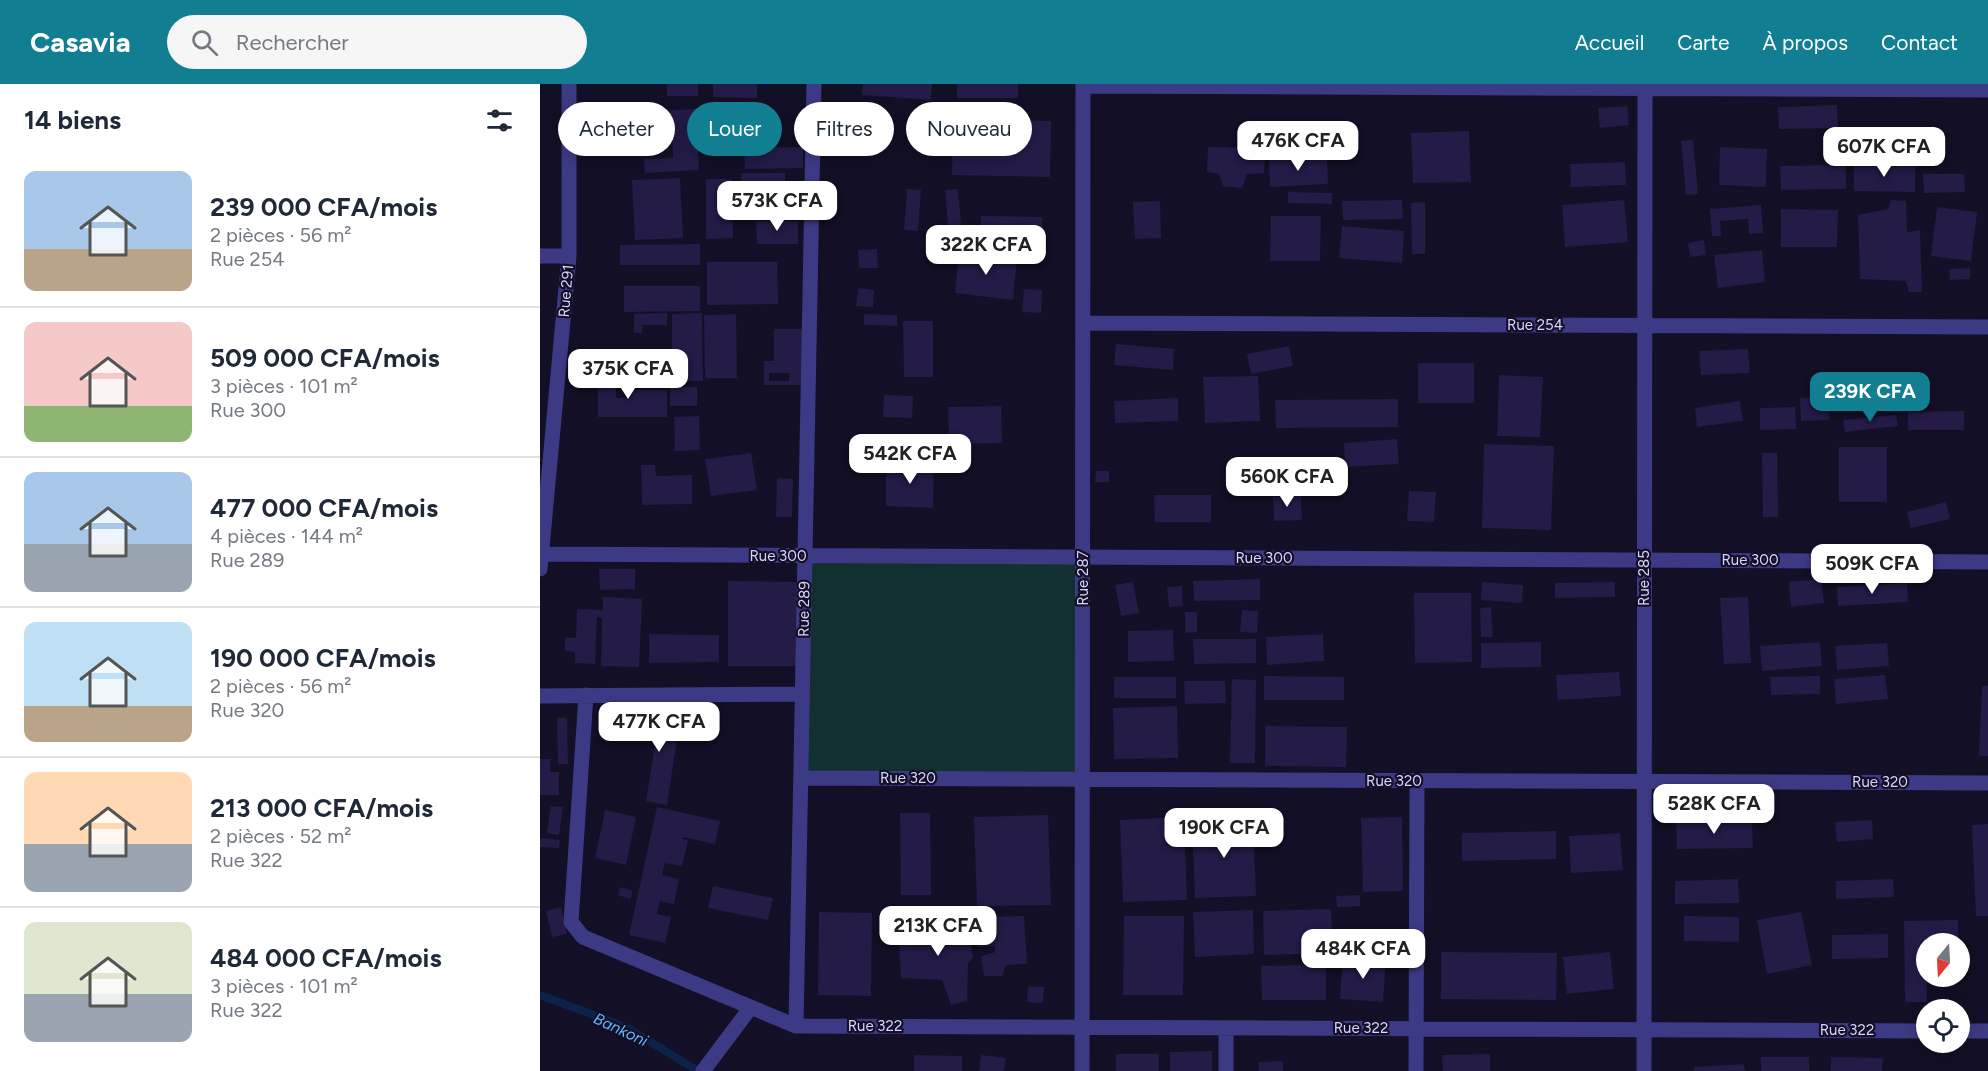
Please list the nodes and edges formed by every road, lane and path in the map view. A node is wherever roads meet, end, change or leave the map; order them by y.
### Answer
1 (569, 84) edge
2 (814, 84) edge
3 (1083, 85) edge
4 (1645, 86) edge
5 (1988, 90) edge
6 (540, 256) edge
7 (569, 256) junction
8 (1083, 323) junction
9 (1645, 325) junction
10 (1988, 327) edge
11 (540, 554) edge
12 (805, 556) junction
13 (1083, 557) junction
14 (1644, 560) junction
15 (1988, 562) edge
16 (540, 569) edge
17 (802, 694) junction
18 (586, 695) junction
19 (540, 696) edge
20 (801, 778) junction
21 (1083, 779) junction
22 (1417, 781) junction
23 (1644, 781) junction
24 (1988, 783) edge
25 (751, 1007) junction
26 (796, 1026) junction
27 (1082, 1027) junction
28 (1226, 1028) junction
29 (1416, 1029) junction
30 (1644, 1029) junction
31 (1916, 1031) edge
32 (1970, 1031) edge
33 (1988, 1031) edge
34 (703, 1071) edge
35 (1082, 1071) edge
36 (1226, 1071) edge
37 (1416, 1071) edge
38 (1644, 1071) edge

1 - 7 street, Rue 291
2 - 12 street, Rue 289
3 - 4 street
3 - 8 street, Rue 287
4 - 5 street
4 - 9 street, Rue 285
6 - 7 street
7 - 11 street, Rue 291
8 - 9 street, Rue 254
8 - 13 street, Rue 287
9 - 10 street, Rue 254
9 - 14 street, Rue 285
11 - 12 street, Rue 300
11 - 16 street, Rue 291
12 - 13 street, Rue 300
12 - 17 street, Rue 289
13 - 14 street, Rue 300
13 - 21 street, Rue 287
14 - 15 street, Rue 300
14 - 23 street, Rue 285
17 - 18 street
17 - 20 street, Rue 289
18 - 19 street
18 - 25 street
20 - 21 street, Rue 320
20 - 26 street, Rue 289
21 - 22 street, Rue 320
21 - 27 street, Rue 287
22 - 23 street, Rue 320
22 - 29 street
23 - 24 street, Rue 320
23 - 30 street, Rue 285
25 - 26 street
25 - 34 street
26 - 27 street, Rue 322
27 - 28 street, Rue 322
27 - 35 street, Rue 287
28 - 29 street, Rue 322
28 - 36 street
29 - 30 street, Rue 322
29 - 37 street
30 - 31 street, Rue 322
30 - 38 street, Rue 285
32 - 33 street

